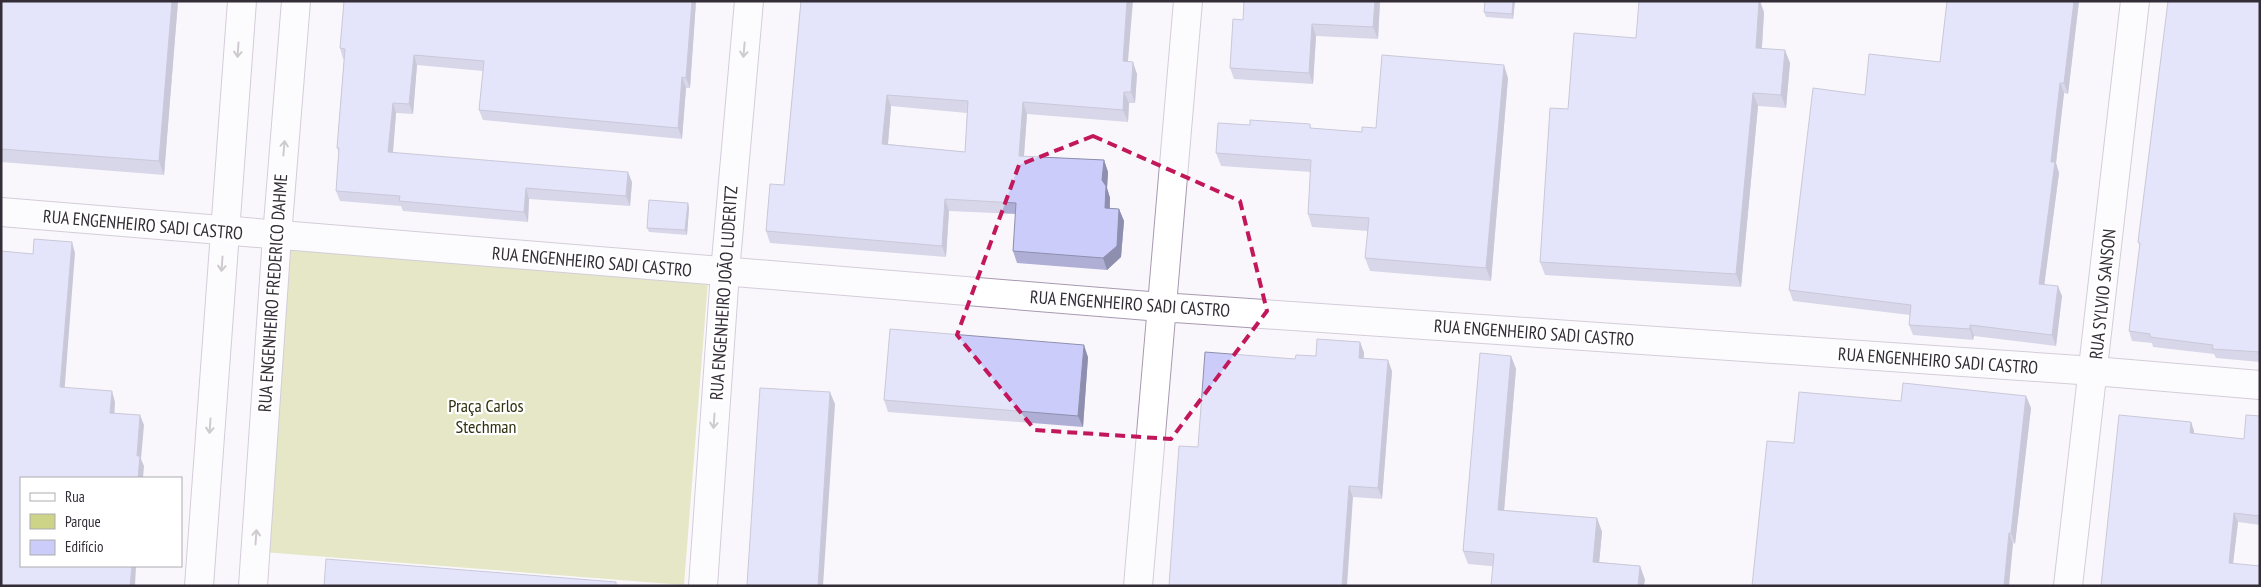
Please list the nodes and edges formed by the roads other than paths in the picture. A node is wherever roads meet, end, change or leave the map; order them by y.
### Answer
1 (242, 1) edge
2 (296, 1) edge
3 (748, 1) edge
4 (1188, 1) edge
5 (2135, 1) edge
6 (1, 212) edge
7 (225, 232) junction
8 (277, 236) junction
9 (724, 272) junction
10 (1162, 307) junction
11 (2094, 372) junction
12 (2260, 385) edge
13 (199, 586) edge
14 (253, 586) edge
15 (703, 586) edge
16 (1138, 586) edge
17 (2068, 586) edge

1 -> 7 street
8 -> 2 street, RUA ENGENHEIRO FREDERICO DAHME
3 -> 9 street, RUA ENGENHEIRO JOÃO LUDERITZ
4 - 10 street
5 - 11 street, RUA SYLVIO SANSON
6 - 7 street, RUA ENGENHEIRO SADI CASTRO
7 - 8 street, RUA ENGENHEIRO SADI CASTRO
7 -> 13 street
8 - 9 street, RUA ENGENHEIRO SADI CASTRO
14 -> 8 street, RUA ENGENHEIRO FREDERICO DAHME
9 - 10 street, RUA ENGENHEIRO SADI CASTRO
9 -> 15 street, RUA ENGENHEIRO JOÃO LUDERITZ
10 - 11 street, RUA ENGENHEIRO SADI CASTRO
10 - 16 street
11 - 12 street, RUA ENGENHEIRO SADI CASTRO
11 - 17 street, RUA SYLVIO SANSON

